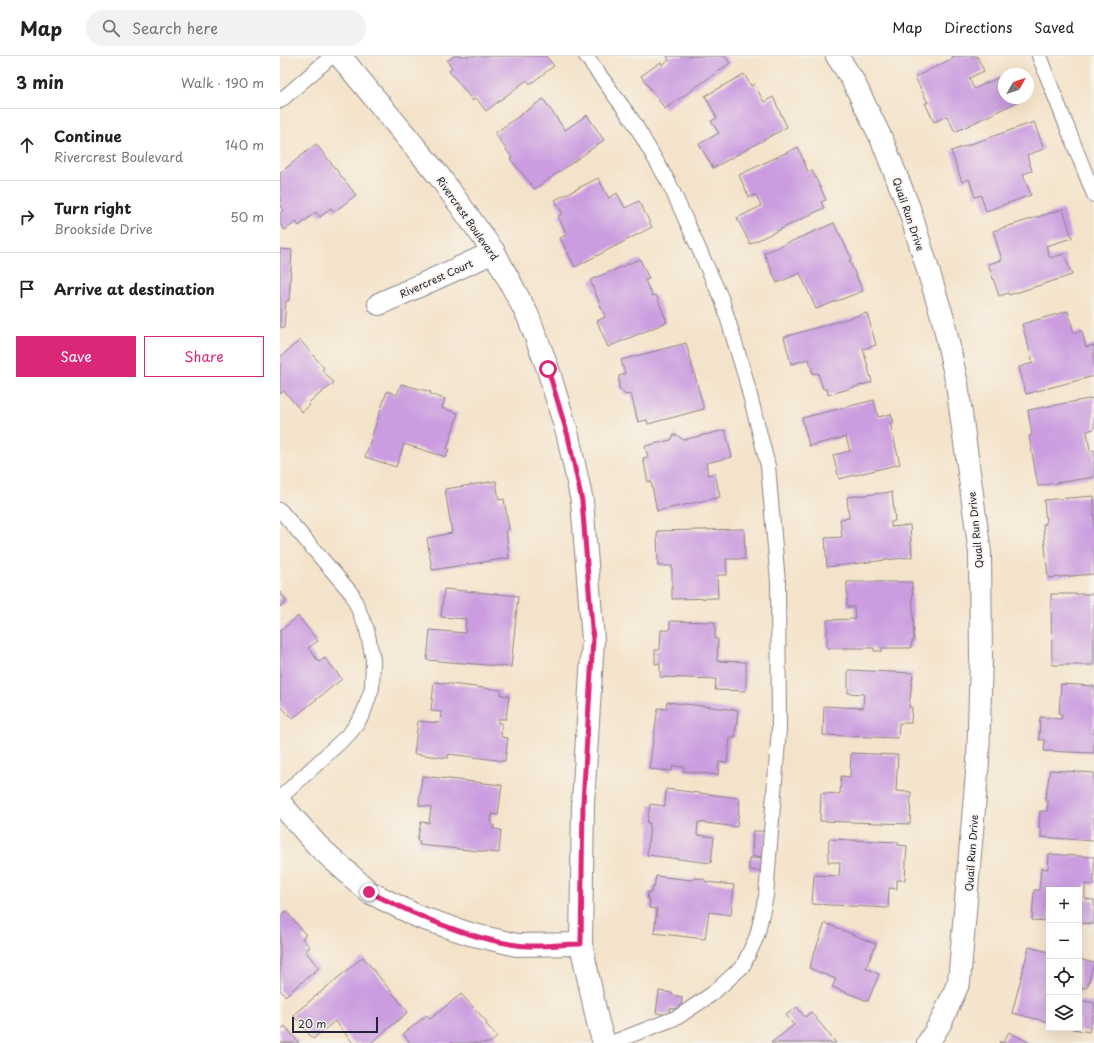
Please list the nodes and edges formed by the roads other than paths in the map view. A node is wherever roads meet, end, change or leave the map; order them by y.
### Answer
1 (332, 56) edge
2 (340, 56) edge
3 (586, 56) edge
4 (837, 56) edge
5 (1039, 56) edge
6 (280, 101) edge
7 (1094, 195) edge
8 (494, 252) junction
9 (379, 304) dead end
10 (280, 510) edge
11 (280, 798) edge
12 (280, 802) edge
13 (581, 944) junction
14 (604, 1043) edge
15 (611, 1043) edge
16 (928, 1043) edge

1 - 6 lane
2 - 8 street, Rivercrest Boulevard
3 - 15 lane
4 - 16 street, Quail Run Drive
5 - 7 lane
8 - 9 street, Rivercrest Court
8 - 13 street, Rivercrest Boulevard
10 - 11 lane
12 - 13 street
13 - 14 street, Rivercrest Boulevard

